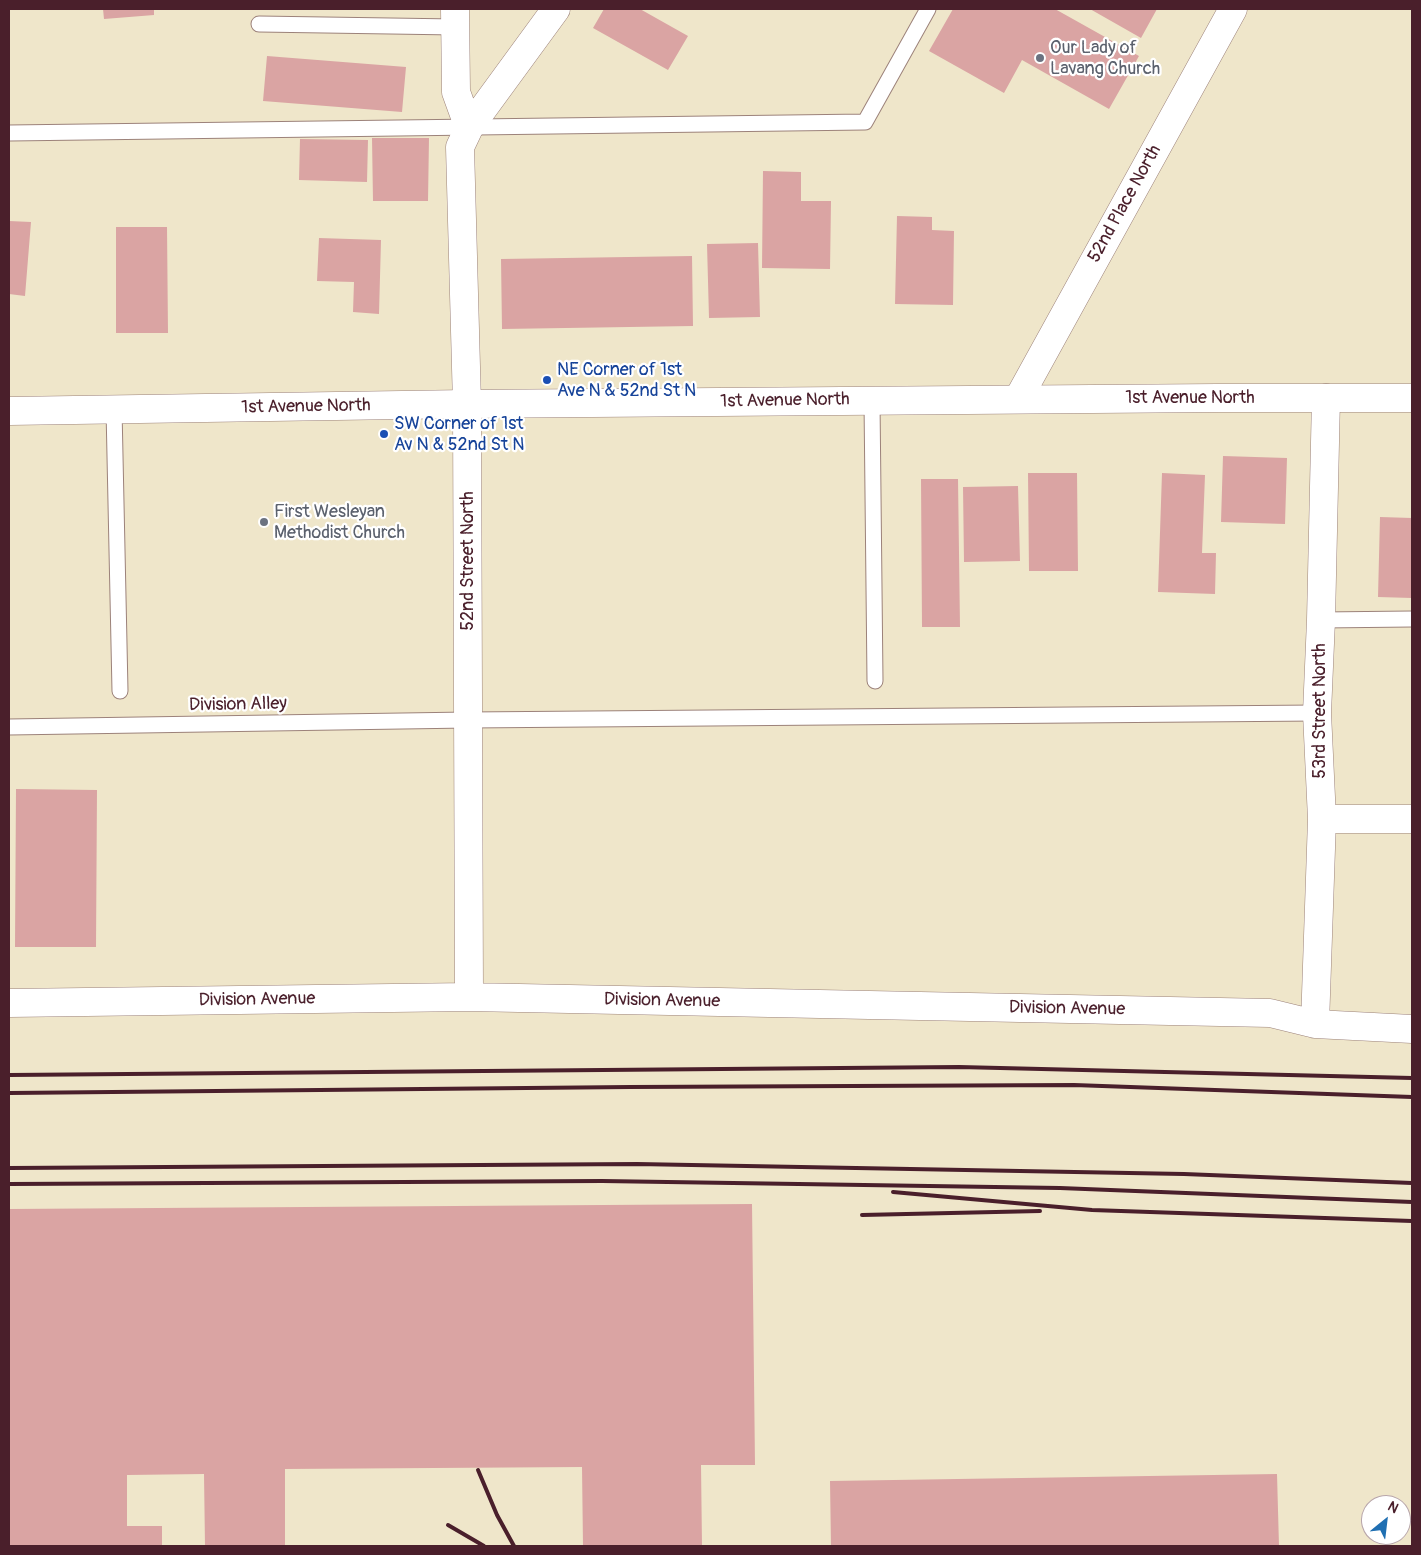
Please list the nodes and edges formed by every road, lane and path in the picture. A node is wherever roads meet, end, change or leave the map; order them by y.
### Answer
1 (556, 9) edge
2 (928, 9) edge
3 (1233, 9) edge
4 (455, 18) edge
5 (259, 24) dead end
6 (469, 128) junction
7 (9, 133) edge
8 (1326, 398) junction
9 (1412, 398) edge
10 (1018, 400) junction
11 (872, 401) junction
12 (467, 404) junction
13 (114, 410) junction
14 (9, 411) edge
15 (1412, 619) edge
16 (1321, 620) junction
17 (875, 680) dead end
18 (120, 691) dead end
19 (1317, 714) junction
20 (468, 720) junction
21 (9, 727) edge
22 (1322, 819) junction
23 (1412, 820) edge
24 (469, 997) junction
25 (9, 1003) edge
26 (1315, 1024) junction
27 (1412, 1029) edge

1 - 6 street, 52nd Street North
2 - 6 lane
3 - 10 street, 52nd Place North
4 - 5 lane
4 - 6 street
6 - 7 lane
6 - 12 street, 52nd Street North
8 - 9 street, 1st Avenue North
8 - 10 street, 1st Avenue North
8 - 16 street, 53rd Street North
10 - 11 street, 1st Avenue North
11 - 12 street, 1st Avenue North
11 - 17 lane
12 - 13 street, 1st Avenue North
12 - 20 street, 52nd Street North
13 - 14 street, 1st Avenue North
13 - 18 lane
15 - 16 lane
16 - 19 street, 53rd Street North
19 - 20 lane, Division Alley
19 - 22 street, 53rd Street North
20 - 21 lane, Division Alley
20 - 24 street, 52nd Street North
22 - 23 street
22 - 26 street, 53rd Street North
24 - 25 street, Division Avenue
24 - 26 street, Division Avenue
26 - 27 street, Division Avenue

